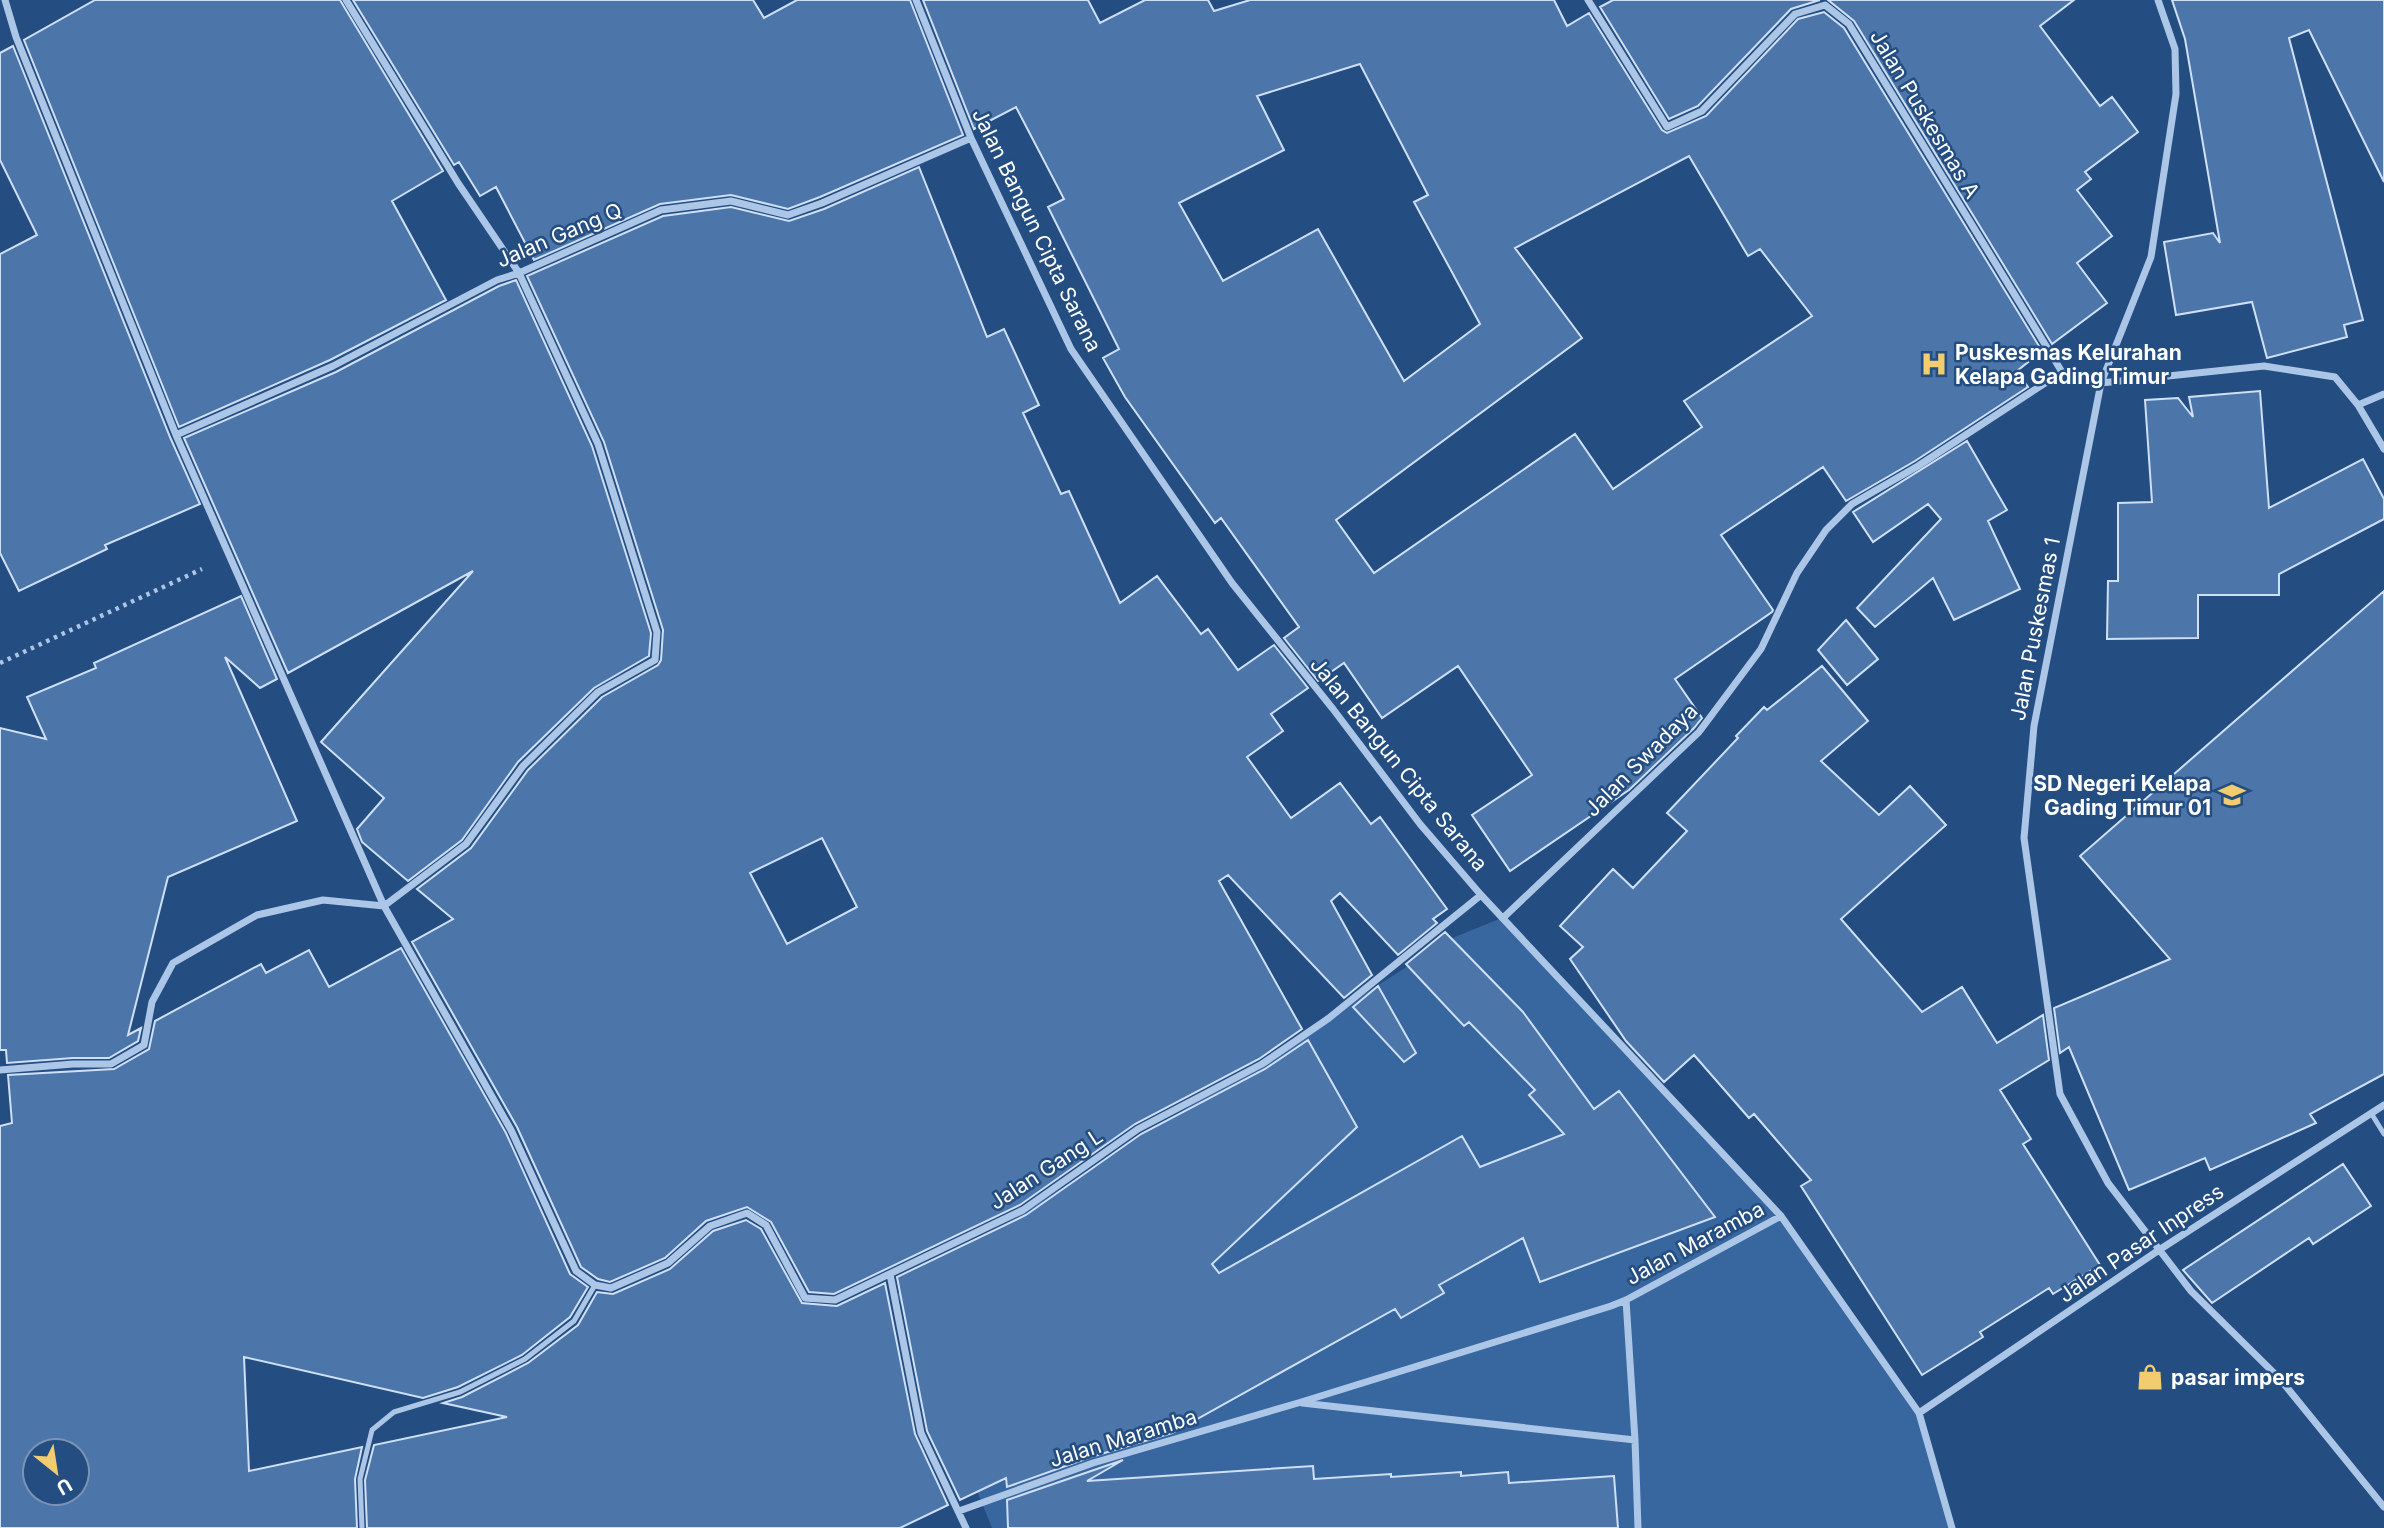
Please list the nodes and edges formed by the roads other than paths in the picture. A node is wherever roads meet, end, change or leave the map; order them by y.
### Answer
1 (5, 0) edge
2 (346, 0) edge
3 (916, 0) edge
4 (1588, 0) edge
5 (2158, 0) edge
6 (971, 138) junction
7 (519, 273) junction
8 (2062, 372) junction
9 (2101, 383) junction
10 (2384, 394) edge
11 (2358, 405) junction
12 (176, 435) junction
13 (2384, 449) edge
14 (1481, 895) junction
15 (384, 906) junction
16 (1504, 917) junction
17 (0, 1070) edge
18 (2384, 1105) edge
19 (2371, 1113) junction
20 (2384, 1134) edge
21 (1781, 1216) junction
22 (2159, 1250) junction
23 (890, 1274) junction
24 (595, 1285) junction
25 (1626, 1300) junction
26 (1298, 1403) junction
27 (1919, 1413) junction
28 (1635, 1440) junction
29 (2384, 1507) edge
30 (959, 1511) junction
31 (362, 1528) edge
32 (966, 1528) edge
33 (1637, 1528) edge
34 (1952, 1528) edge

1 - 12 street
2 - 7 street
3 - 6 street, Jalan Bangun Cipta Sarana
4 - 8 street, Jalan Puskesmas A
5 - 9 street, Jalan Puskesmas 1
6 - 7 street, Jalan Gang Q
6 - 14 street, Jalan Bangun Cipta Sarana
7 - 12 street, Jalan Gang Q
7 - 15 street
8 - 9 street
8 - 16 street, Jalan Swadaya
9 - 11 street
9 - 22 street, Jalan Puskesmas 1
10 - 11 street
11 - 13 street
12 - 15 street
14 - 16 street, Jalan Bangun Cipta Sarana
14 - 23 street, Jalan Gang L
15 - 17 street
15 - 24 street
16 - 21 street, Jalan Bangun Cipta Sarana
18 - 19 street, Jalan Pasar Inpress
19 - 20 lane
19 - 22 street, Jalan Pasar Inpress
21 - 25 street, Jalan Maramba
21 - 27 street, Jalan Bangun Cipta Sarana
22 - 27 street, Jalan Pasar Inpress
22 - 29 street, Jalan Puskesmas 1
23 - 24 street, Jalan Gang L
23 - 30 street
24 - 31 lane
25 - 26 street, Jalan Maramba
25 - 28 street, Jalan Maramba
26 - 28 street, Jalan Maramba
26 - 30 street, Jalan Maramba
27 - 34 street, Jalan Bangun Cipta Sarana
28 - 33 street, Jalan Maramba
30 - 32 street

